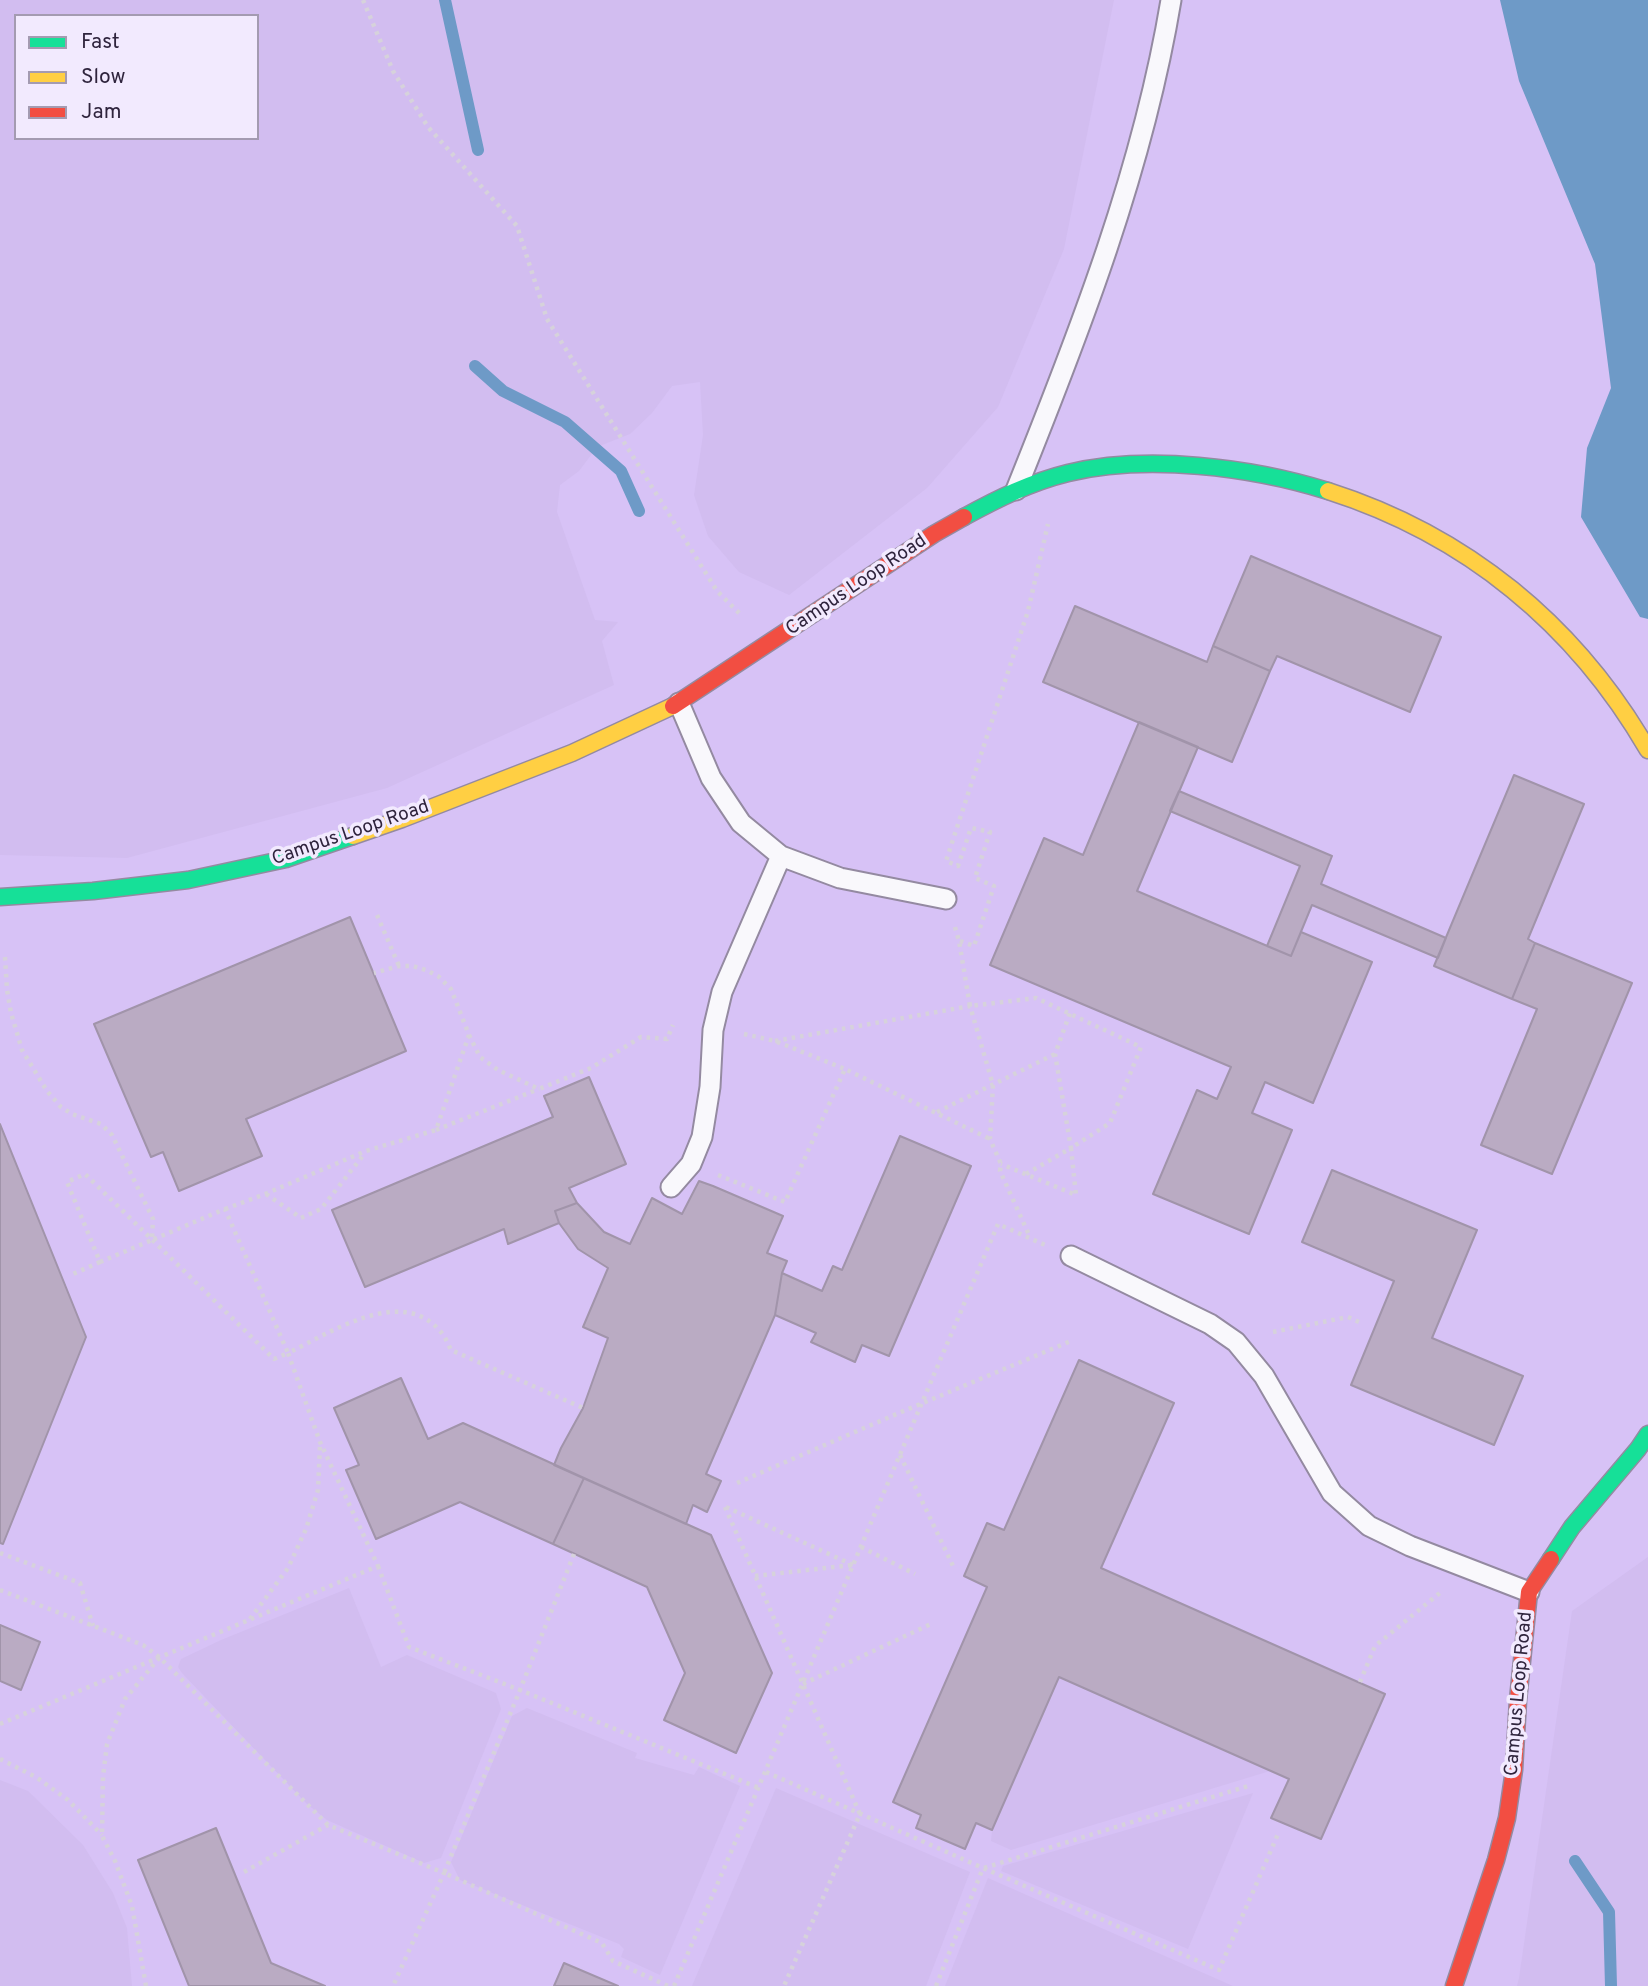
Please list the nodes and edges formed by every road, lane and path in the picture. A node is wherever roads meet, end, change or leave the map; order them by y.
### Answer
1 (363, 0) edge
2 (1171, 0) edge
3 (1016, 491) junction
4 (1048, 524) dead end
5 (771, 644) junction
6 (679, 703) junction
7 (1648, 750) edge
8 (781, 856) junction
9 (0, 897) edge
10 (946, 899) dead end
11 (377, 915) dead end
12 (5, 957) dead end
13 (399, 966) junction
14 (374, 973) dead end
15 (970, 1006) junction
16 (1070, 1013) junction
17 (673, 1025) dead end
18 (741, 1033) dead end
19 (468, 1035) junction
20 (775, 1041) junction
21 (1055, 1054) junction
22 (845, 1069) junction
23 (993, 1085) junction
24 (539, 1089) junction
25 (937, 1113) junction
26 (436, 1130) junction
27 (990, 1139) junction
28 (1071, 1148) junction
29 (366, 1151) junction
30 (691, 1164) junction
31 (1001, 1164) junction
32 (1026, 1174) junction
33 (671, 1187) dead end
34 (265, 1194) junction
35 (225, 1209) junction
36 (1030, 1238) junction
37 (152, 1240) junction
38 (1071, 1256) joint
39 (100, 1262) junction
40 (73, 1274) dead end
41 (1362, 1323) dead end
42 (1273, 1332) dead end
43 (1071, 1341) dead end
44 (288, 1353) junction
45 (922, 1405) junction
46 (583, 1409) dead end
47 (1648, 1434) edge
48 (320, 1443) junction
49 (900, 1455) junction
50 (737, 1483) dead end
51 (861, 1547) junction
52 (0, 1553) edge
53 (574, 1553) dead end
54 (853, 1565) junction
55 (378, 1566) junction
56 (954, 1569) dead end
57 (915, 1574) dead end
58 (755, 1576) junction
59 (0, 1590) edge
60 (1441, 1592) dead end
61 (1529, 1592) junction
62 (250, 1620) junction
63 (933, 1623) dead end
64 (94, 1627) junction
65 (159, 1657) junction
66 (1360, 1682) dead end
67 (803, 1684) junction
68 (520, 1690) junction
69 (0, 1724) edge
70 (0, 1759) edge
71 (766, 1772) junction
72 (1248, 1786) dead end
73 (759, 1788) junction
74 (860, 1814) junction
75 (328, 1825) junction
76 (1278, 1834) dead end
77 (102, 1836) junction
78 (983, 1868) junction
79 (244, 1872) dead end
80 (443, 1873) junction
81 (146, 1986) edge
82 (393, 1986) edge
83 (668, 1986) edge
84 (674, 1986) edge
85 (784, 1986) edge
86 (936, 1986) edge
87 (1454, 1986) edge

1 - 5 path
2 - 3 lane
3 - 5 street, Campus Loop Road
3 - 7 street, Campus Loop Road
4 - 15 path
5 - 6 street, Campus Loop Road
6 - 8 lane
6 - 9 street, Campus Loop Road
8 - 10 lane
8 - 30 lane
11 - 13 path
12 - 37 path
13 - 14 path
13 - 19 path
15 - 16 path
15 - 20 path
15 - 23 path
16 - 21 path
16 - 28 path
17 - 24 path
18 - 20 path
19 - 24 path
19 - 26 path
20 - 22 path
21 - 23 path
21 - 28 path
22 - 25 path
22 - 30 path
23 - 25 path
23 - 27 path
24 - 26 path
25 - 27 path
26 - 29 path
27 - 31 path
28 - 32 path
28 - 32 path
29 - 34 path
29 - 34 path
30 - 33 lane
31 - 32 path
31 - 36 path
34 - 35 path
35 - 37 path
35 - 44 path
36 - 38 path
36 - 45 path
37 - 39 path
37 - 39 path
37 - 44 path
38 - 61 lane
39 - 40 path
41 - 42 path
43 - 45 path
44 - 46 path
44 - 48 path
45 - 49 path
45 - 50 path
47 - 61 street, Campus Loop Road
48 - 55 path
48 - 62 path
49 - 51 path
49 - 56 path
51 - 54 path
51 - 57 path
52 - 64 path
53 - 68 path
54 - 58 path
54 - 58 path
54 - 67 path
55 - 62 path
55 - 68 path
58 - 67 path
59 - 64 path
60 - 66 path
61 - 87 street, Campus Loop Road
62 - 65 path
63 - 67 path
64 - 65 path
65 - 69 path
65 - 75 path
65 - 77 path
67 - 71 path
67 - 74 path
68 - 73 path
68 - 80 path
70 - 77 path
71 - 73 path
71 - 74 path
72 - 78 path
73 - 84 path
74 - 78 path
74 - 85 path
75 - 79 path
75 - 80 path
76 - 78 path
77 - 81 path
78 - 86 path
80 - 82 path
80 - 83 path

